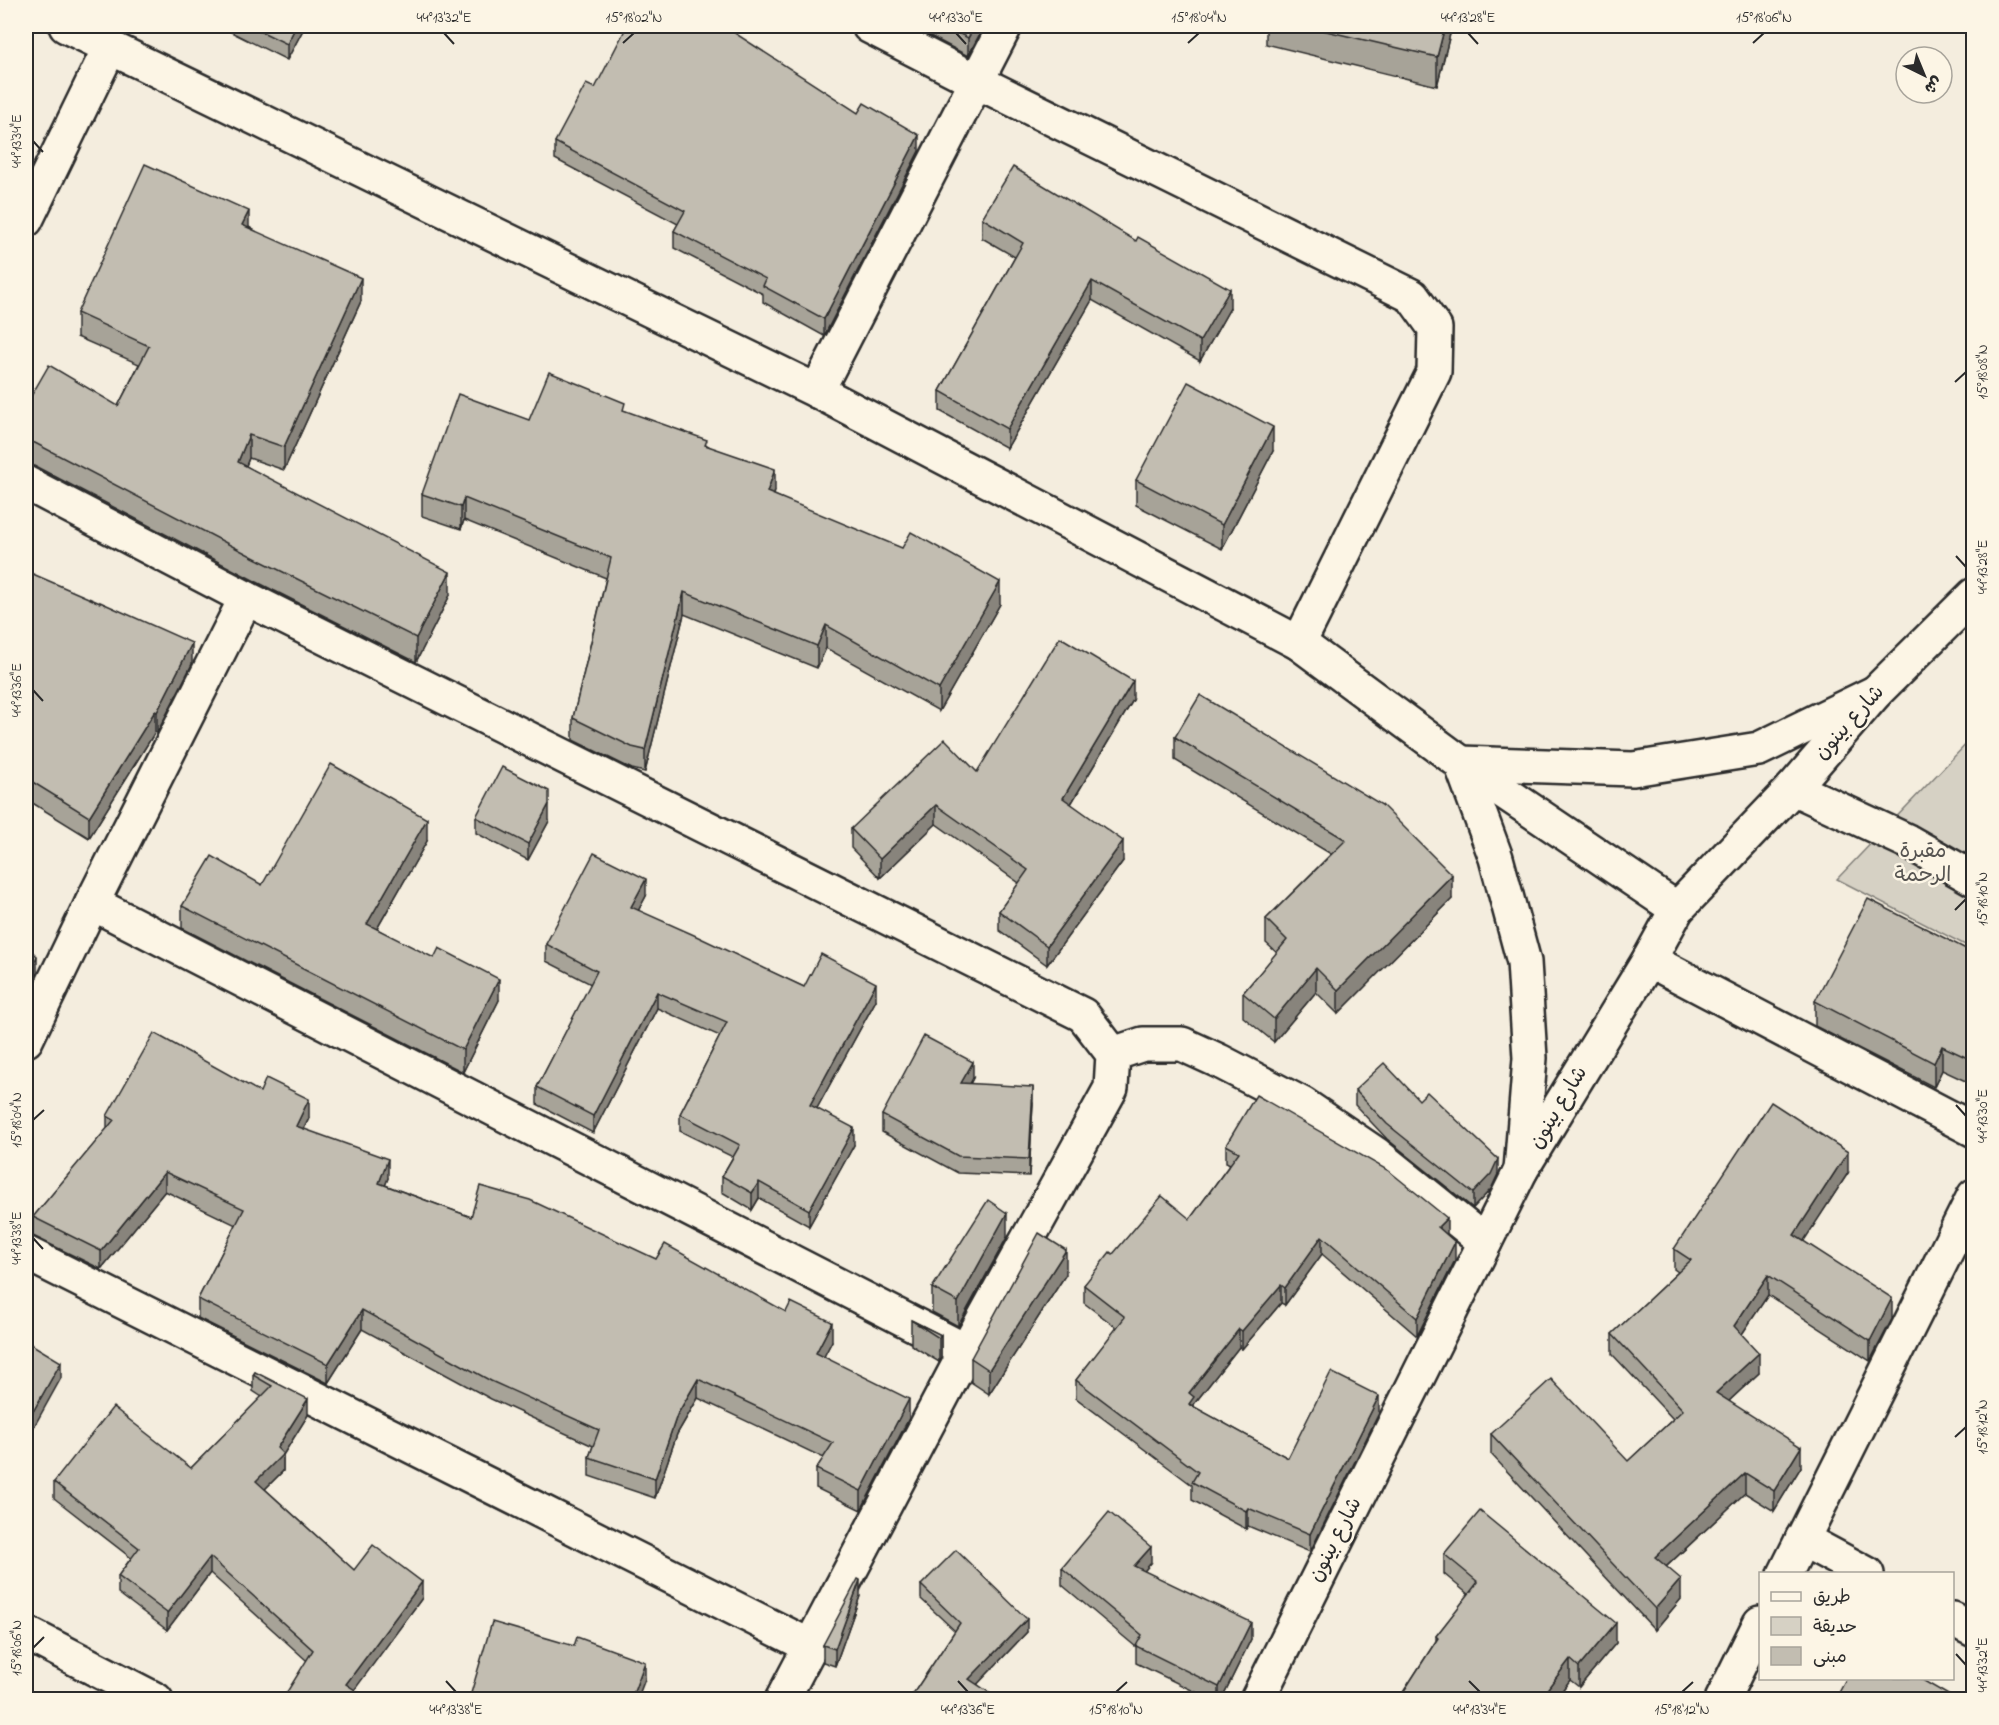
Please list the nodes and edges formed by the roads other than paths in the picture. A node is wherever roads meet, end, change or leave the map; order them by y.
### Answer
1 (66, 26) edge
2 (869, 26) edge
3 (1005, 26) edge
4 (110, 47) junction
5 (976, 81) junction
6 (26, 220) edge
7 (817, 391) junction
8 (26, 483) edge
9 (1974, 595) edge
10 (246, 598) junction
11 (1299, 643) junction
12 (1876, 692) junction
13 (1461, 763) junction
14 (1793, 788) junction
15 (1974, 879) edge
16 (92, 903) junction
17 (1677, 909) junction
18 (1648, 960) junction
19 (26, 1040) edge
20 (1113, 1054) junction
21 (1974, 1130) edge
22 (1521, 1170) junction
23 (1974, 1196) edge
24 (1485, 1242) junction
25 (26, 1253) edge
26 (966, 1351) junction
27 (1802, 1539) junction
28 (1786, 1572) edge
29 (1863, 1572) edge
30 (1954, 1620) edge
31 (1759, 1627) edge
32 (1974, 1630) edge
33 (26, 1634) edge
34 (810, 1646) junction
35 (156, 1700) edge
36 (782, 1700) edge
37 (1257, 1700) edge
38 (1722, 1700) edge

1 - 4 street
2 - 5 street
3 - 5 street
4 - 6 street
4 - 7 street
5 - 7 street
5 - 11 street
7 - 11 street
8 - 10 street
9 - 12 street, شارع بينون
10 - 16 street
10 - 20 street
11 - 13 street
12 - 13 street
12 - 14 street, شارع بينون
13 - 17 street
13 - 22 street
14 - 15 street
14 - 17 street, شارع بينون
16 - 19 street
16 - 26 street
17 - 18 street, شارع بينون
18 - 21 street
18 - 22 street, شارع بينون
20 - 24 street
20 - 26 street
22 - 24 street, شارع بينون
23 - 27 street
24 - 37 street, شارع بينون
25 - 34 street
26 - 34 street
27 - 28 street
27 - 29 street
30 - 32 street
31 - 38 street
33 - 35 street
34 - 36 street

